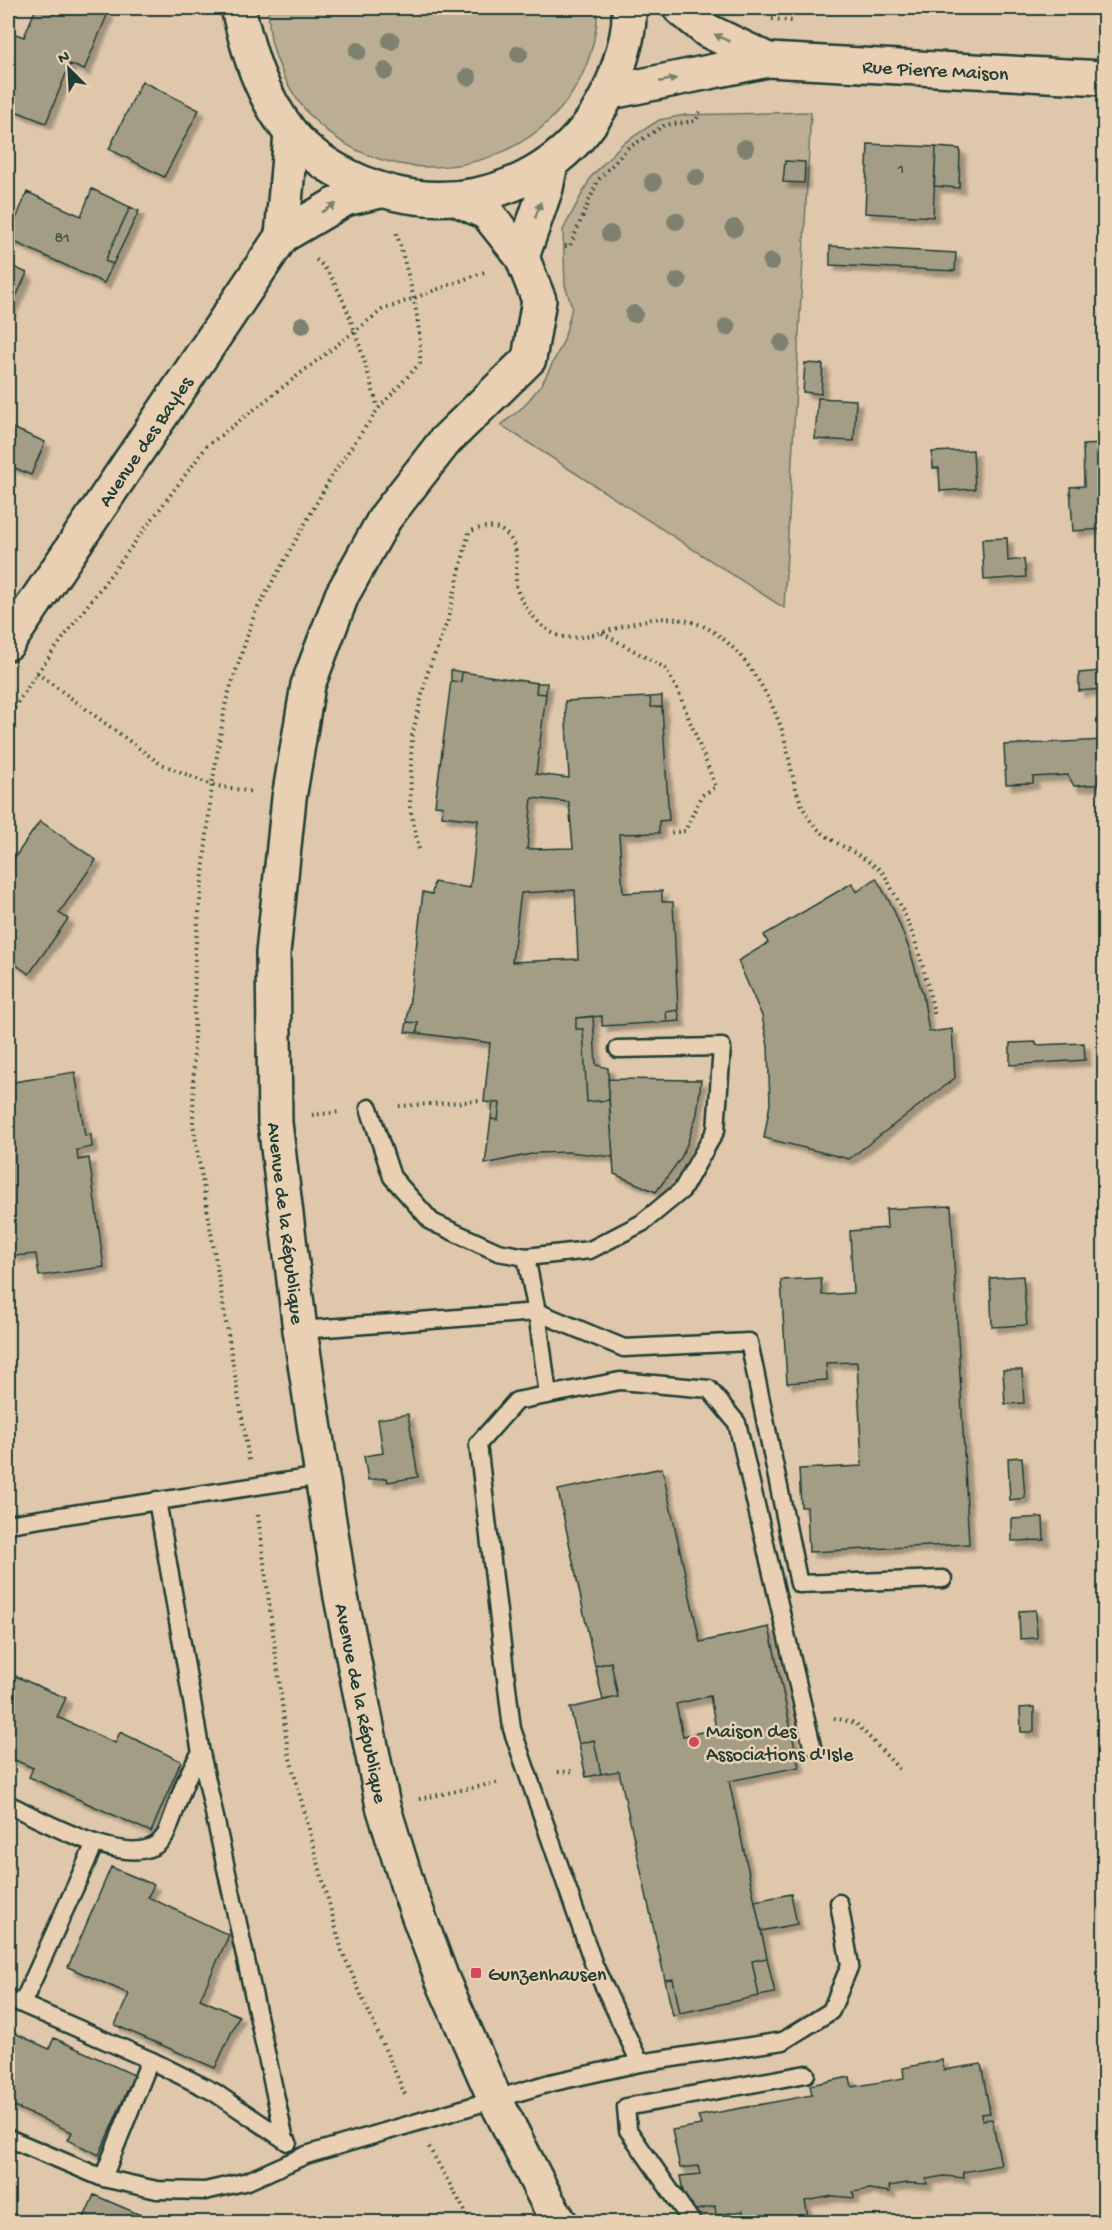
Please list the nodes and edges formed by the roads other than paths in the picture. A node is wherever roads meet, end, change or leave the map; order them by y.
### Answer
1 (238, 8) edge
2 (629, 8) edge
3 (680, 8) edge
4 (768, 60) junction
5 (1104, 78) edge
6 (611, 92) junction
7 (291, 134) junction
8 (551, 163) junction
9 (391, 193) junction
10 (457, 199) junction
11 (294, 245) junction
12 (522, 256) junction
13 (8, 643) edge
14 (618, 1049) dead end
15 (369, 1108) road end
16 (526, 1257) junction
17 (537, 1312) junction
18 (300, 1330) junction
19 (548, 1395) junction
20 (322, 1476) junction
21 (157, 1500) junction
22 (8, 1524) edge
23 (943, 1579) dead end
24 (812, 1746) dead end
25 (201, 1753) junction
26 (8, 1804) edge
27 (95, 1844) junction
28 (839, 1903) dead end
29 (15, 2000) edge
30 (150, 2060) junction
31 (640, 2063) junction
32 (806, 2074) dead end
33 (495, 2099) junction
34 (8, 2138) edge
35 (285, 2140) junction
36 (306, 2155) junction
37 (103, 2178) junction
38 (560, 2223) edge
39 (692, 2223) edge

1 - 7 main road
2 - 6 main road
4 -> 3 main road, Rue Pierre Maison
4 - 5 main road, Rue Pierre Maison
6 -> 4 main road, Rue Pierre Maison
6 - 8 main road
7 - 9 main road
7 - 11 main road, Avenue des Bayles
8 - 10 main road
12 -> 8 main road
9 - 10 main road
11 -> 9 main road, Avenue des Bayles
10 - 12 main road, Avenue de la République
11 - 13 main road, Avenue des Bayles
12 - 18 main road, Avenue de la République
14 - 16 lane
15 - 16 lane
16 - 17 lane
17 - 18 lane
17 - 19 lane
17 - 23 lane
18 - 20 main road, Avenue de la République
19 - 24 lane
19 - 31 lane
20 - 21 lane
20 - 33 main road, Avenue de la République
21 - 22 lane
21 - 25 lane
25 - 27 lane
25 - 35 lane
26 - 27 lane
27 - 29 lane
28 - 31 lane
29 - 30 lane
30 - 35 lane
30 - 37 lane
31 - 33 lane
32 - 39 lane
33 - 36 lane
33 - 38 main road, Avenue de la République
34 - 37 lane
35 - 36 lane
36 - 37 lane

